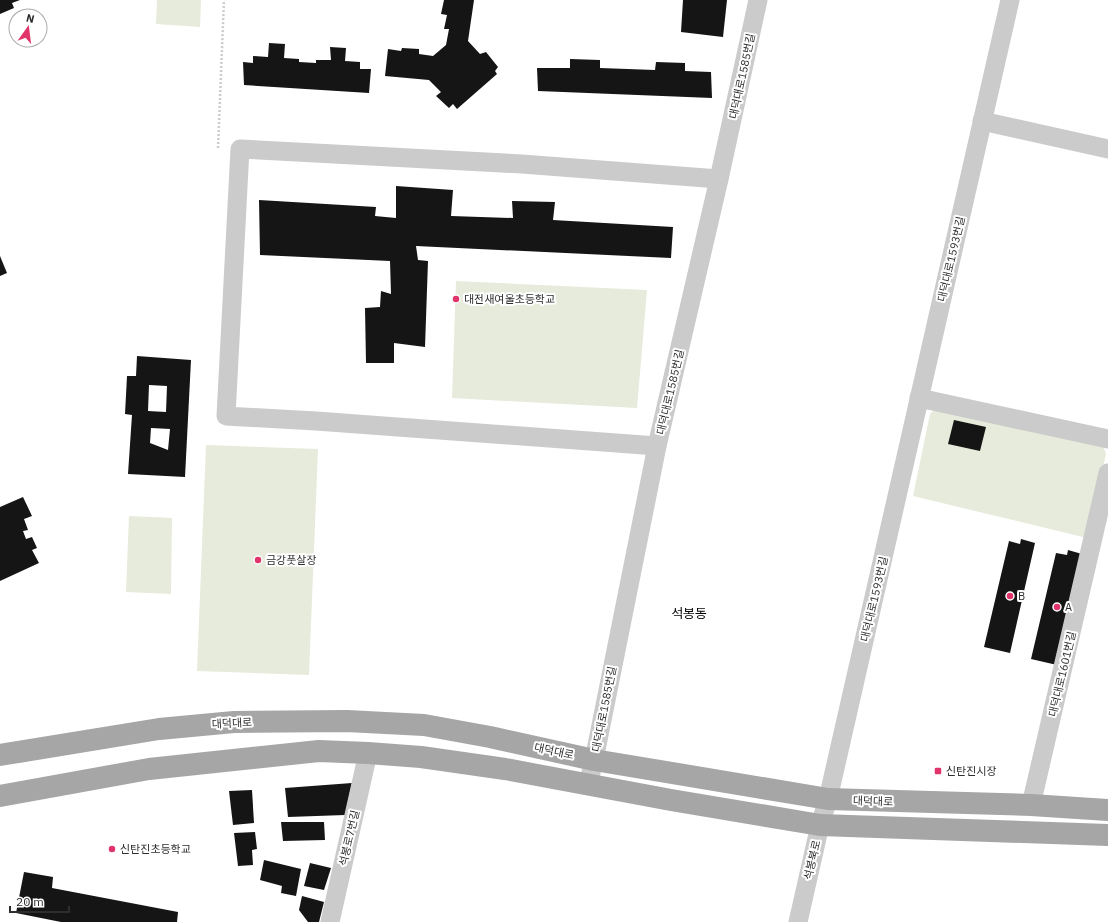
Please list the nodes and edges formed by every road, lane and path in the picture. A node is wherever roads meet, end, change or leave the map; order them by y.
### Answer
1 (224, 0) edge
2 (758, 0) edge
3 (1010, 0) edge
4 (982, 121) junction
5 (218, 148) dead end
6 (1108, 149) edge
7 (719, 179) junction
8 (920, 398) junction
9 (1108, 439) edge
10 (657, 446) junction
11 (1108, 473) edge
12 (368, 753) junction
13 (0, 755) edge
14 (594, 760) junction
15 (588, 785) junction
16 (0, 796) edge
17 (828, 799) junction
18 (1032, 805) junction
19 (1108, 810) edge
20 (820, 825) junction
21 (1108, 835) edge
22 (330, 922) edge
23 (798, 922) edge

1 - 5 path
2 - 7 street, 대덕대로1585번길
3 - 4 street, 대덕대로1593번길
4 - 6 street
4 - 8 street, 대덕대로1593번길
7 - 10 street, 대덕대로1585번길
7 - 10 street
8 - 9 street
8 - 17 street, 대덕대로1593번길
10 - 14 street, 대덕대로1585번길
11 - 18 street, 대덕대로1601번길
12 - 15 main road
12 - 16 main road
12 - 22 street, 석봉로7번길
13 - 14 main road, 대덕대로
14 - 15 street, 대덕대로1585번길
14 - 17 main road, 대덕대로
15 - 20 main road
17 - 18 main road, 대덕대로
17 - 20 street, 석봉북로
18 - 19 main road, 대덕대로
20 - 21 main road
20 - 23 street, 석봉북로

